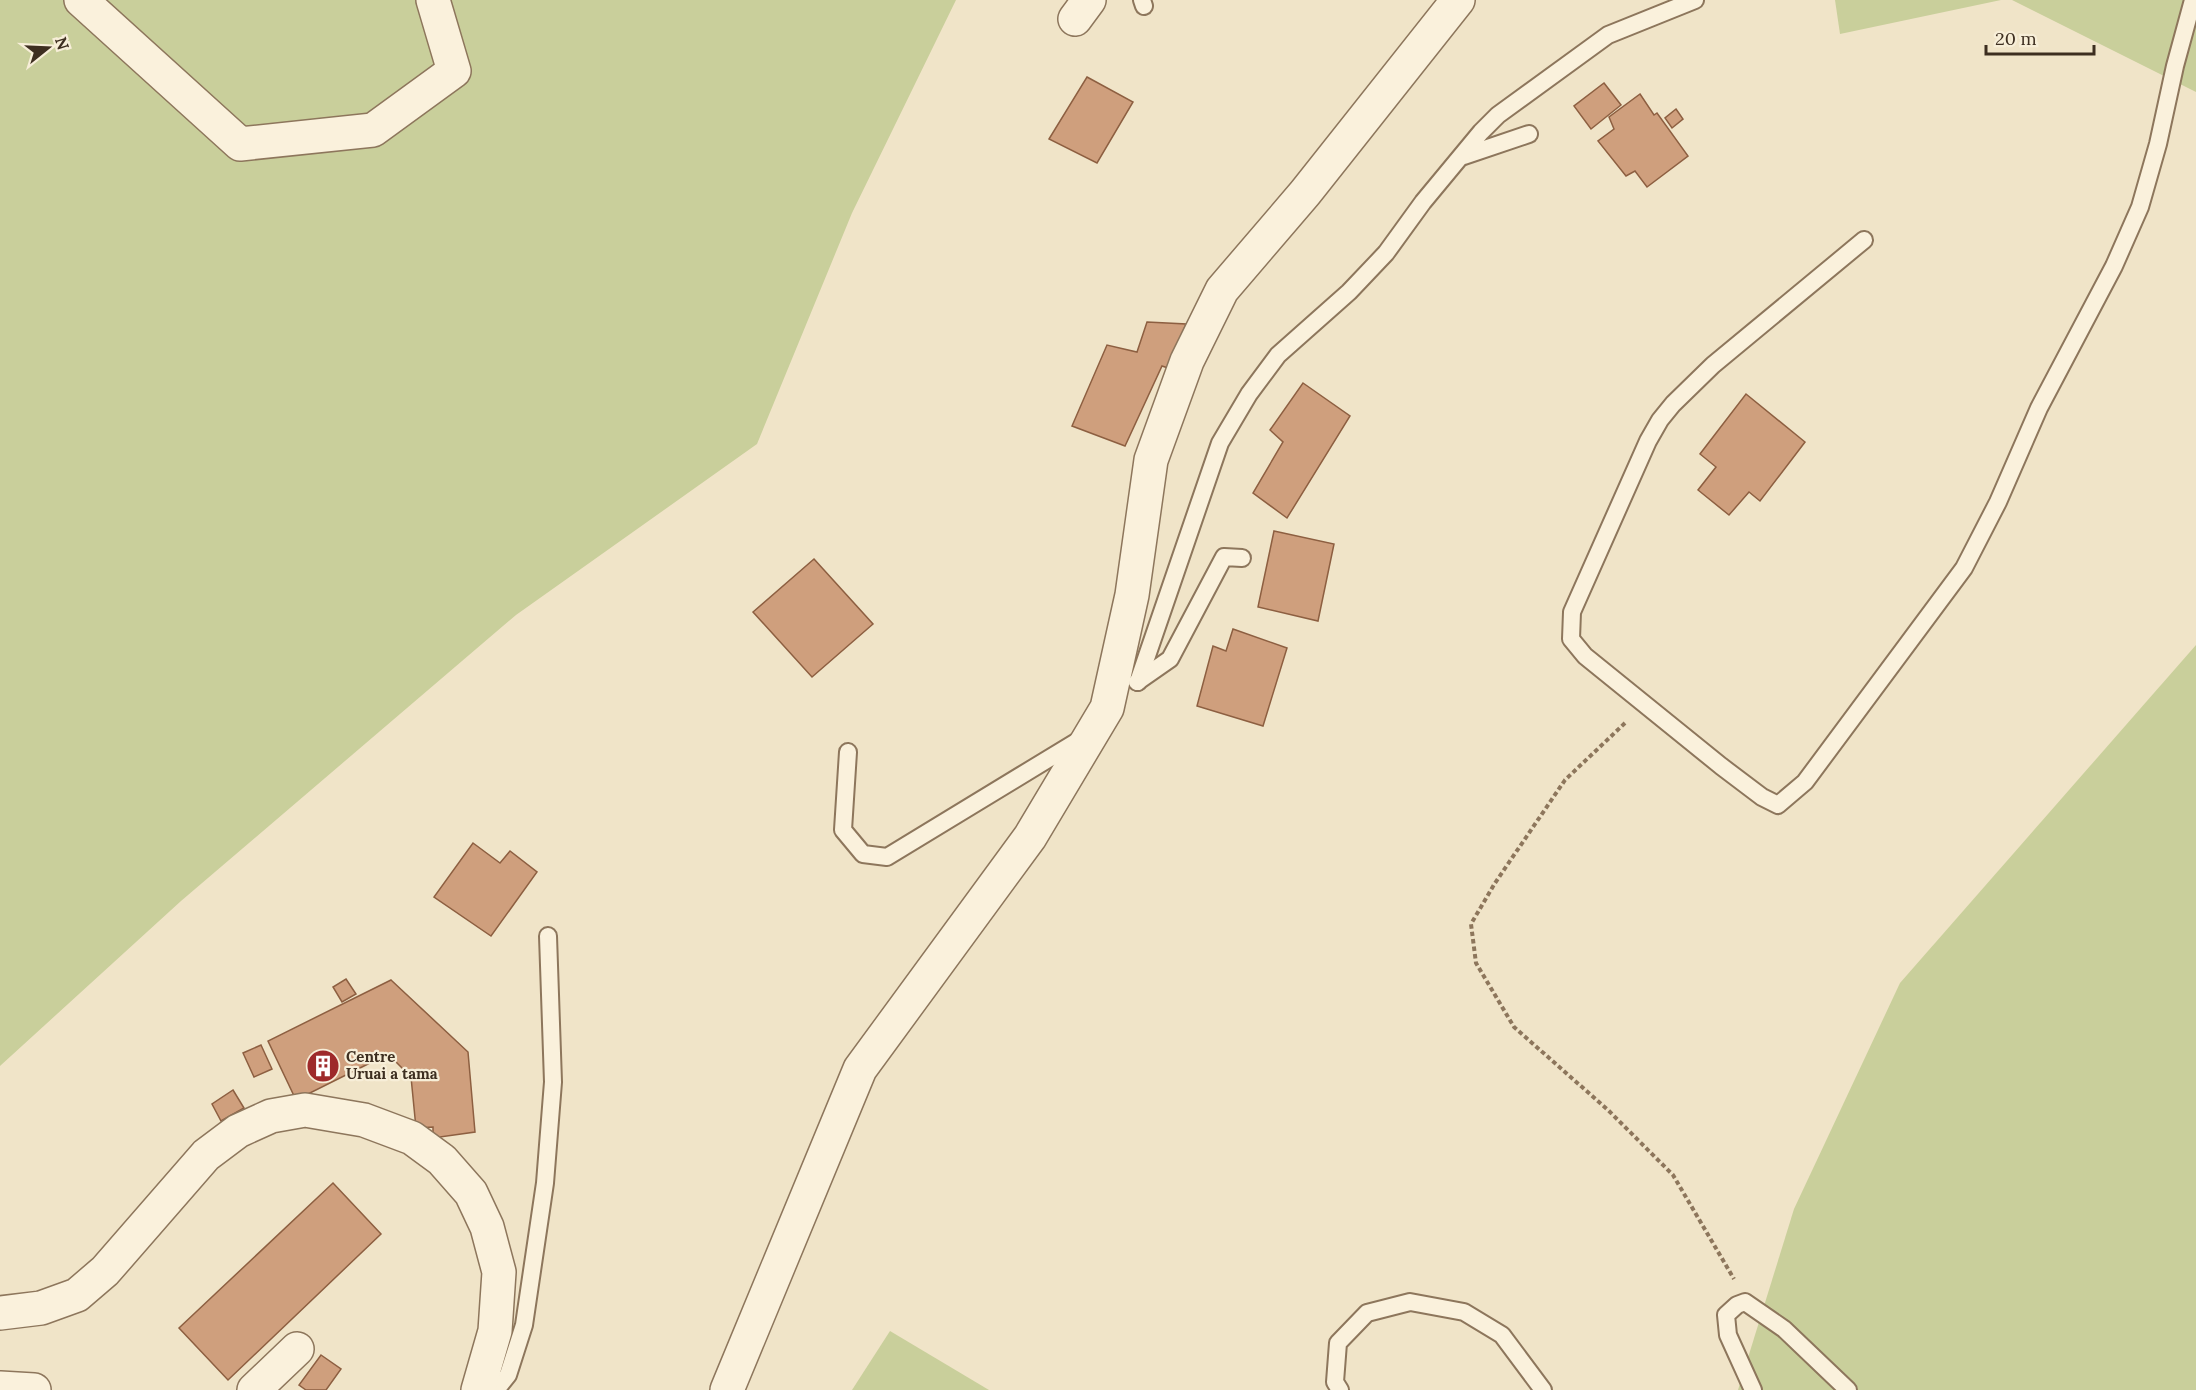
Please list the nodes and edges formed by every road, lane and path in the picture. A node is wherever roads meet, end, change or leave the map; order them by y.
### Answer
1 (81, 0) edge
2 (433, 0) edge
3 (1458, 0) edge
4 (1695, 0) edge
5 (2193, 0) edge
6 (1529, 134) dead end
7 (1464, 156) junction
8 (1864, 240) dead end
9 (1242, 558) dead end
10 (1125, 682) junction
11 (1643, 705) junction
12 (1092, 732) junction
13 (848, 752) dead end
14 (548, 936) dead end
15 (1750, 1305) junction
16 (0, 1313) edge
17 (297, 1348) dead end
18 (0, 1388) edge
19 (33, 1390) edge
20 (254, 1390) edge
21 (478, 1390) edge
22 (496, 1390) edge
23 (727, 1390) edge
24 (1340, 1390) edge
25 (1544, 1390) edge
26 (1753, 1390) edge
27 (1848, 1390) edge

1 - 2 street
3 - 10 street
4 - 7 lane
5 - 11 lane
6 - 7 lane
7 - 10 lane
8 - 11 lane
9 - 10 lane
10 - 12 street
11 - 15 path
12 - 13 lane
12 - 23 street
14 - 22 lane
15 - 26 lane
15 - 27 lane
16 - 21 street
17 - 20 street
18 - 19 street
24 - 25 lane

